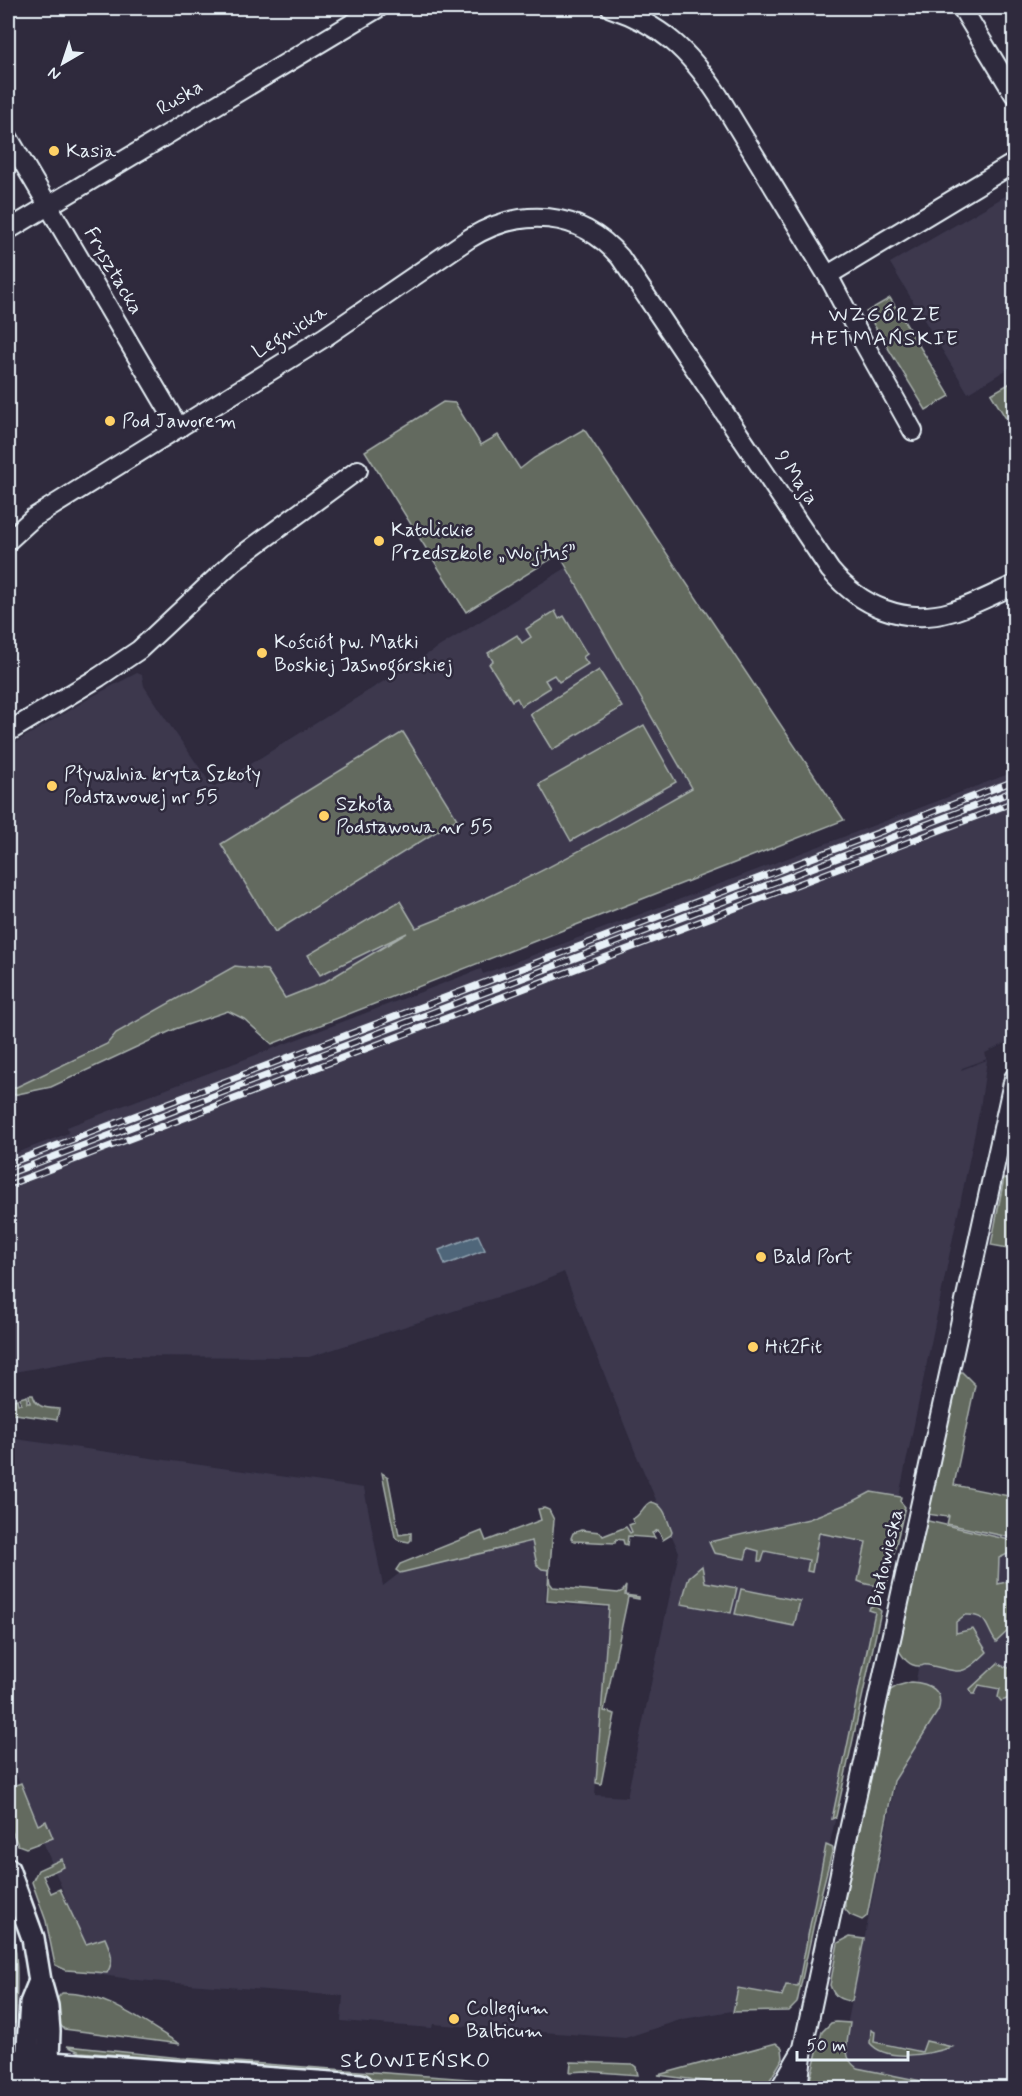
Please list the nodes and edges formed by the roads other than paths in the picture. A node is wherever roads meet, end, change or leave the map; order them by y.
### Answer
1 (378, 8) edge
2 (611, 8) edge
3 (962, 8) edge
4 (1014, 94) edge
5 (8, 137) edge
6 (1014, 163) edge
7 (48, 204) junction
8 (8, 230) edge
9 (607, 244) joint
10 (828, 275) junction
11 (179, 428) junction
12 (913, 431) dead end
13 (358, 470) dead end
14 (8, 541) edge
15 (1014, 585) edge
16 (8, 732) edge
17 (1014, 1078) edge
18 (8, 1869) edge
19 (803, 2048) junction
20 (31, 2074) edge
21 (360, 2088) edge
22 (780, 2088) edge
23 (798, 2088) edge

1 - 7 street, Ruska
2 - 10 street
3 - 4 street
5 - 7 street, Frysztacka
6 - 10 street
7 - 8 street, Ruska
7 - 11 street, Frysztacka
9 - 11 street, Legnicka
9 - 15 street, 9 Maja
10 - 12 street
11 - 14 street, Legnicka
13 - 16 street
17 - 19 street, Białowieska
18 - 20 street
19 - 22 street, Białowieska
19 - 23 street, Białowieska
20 - 21 main road

